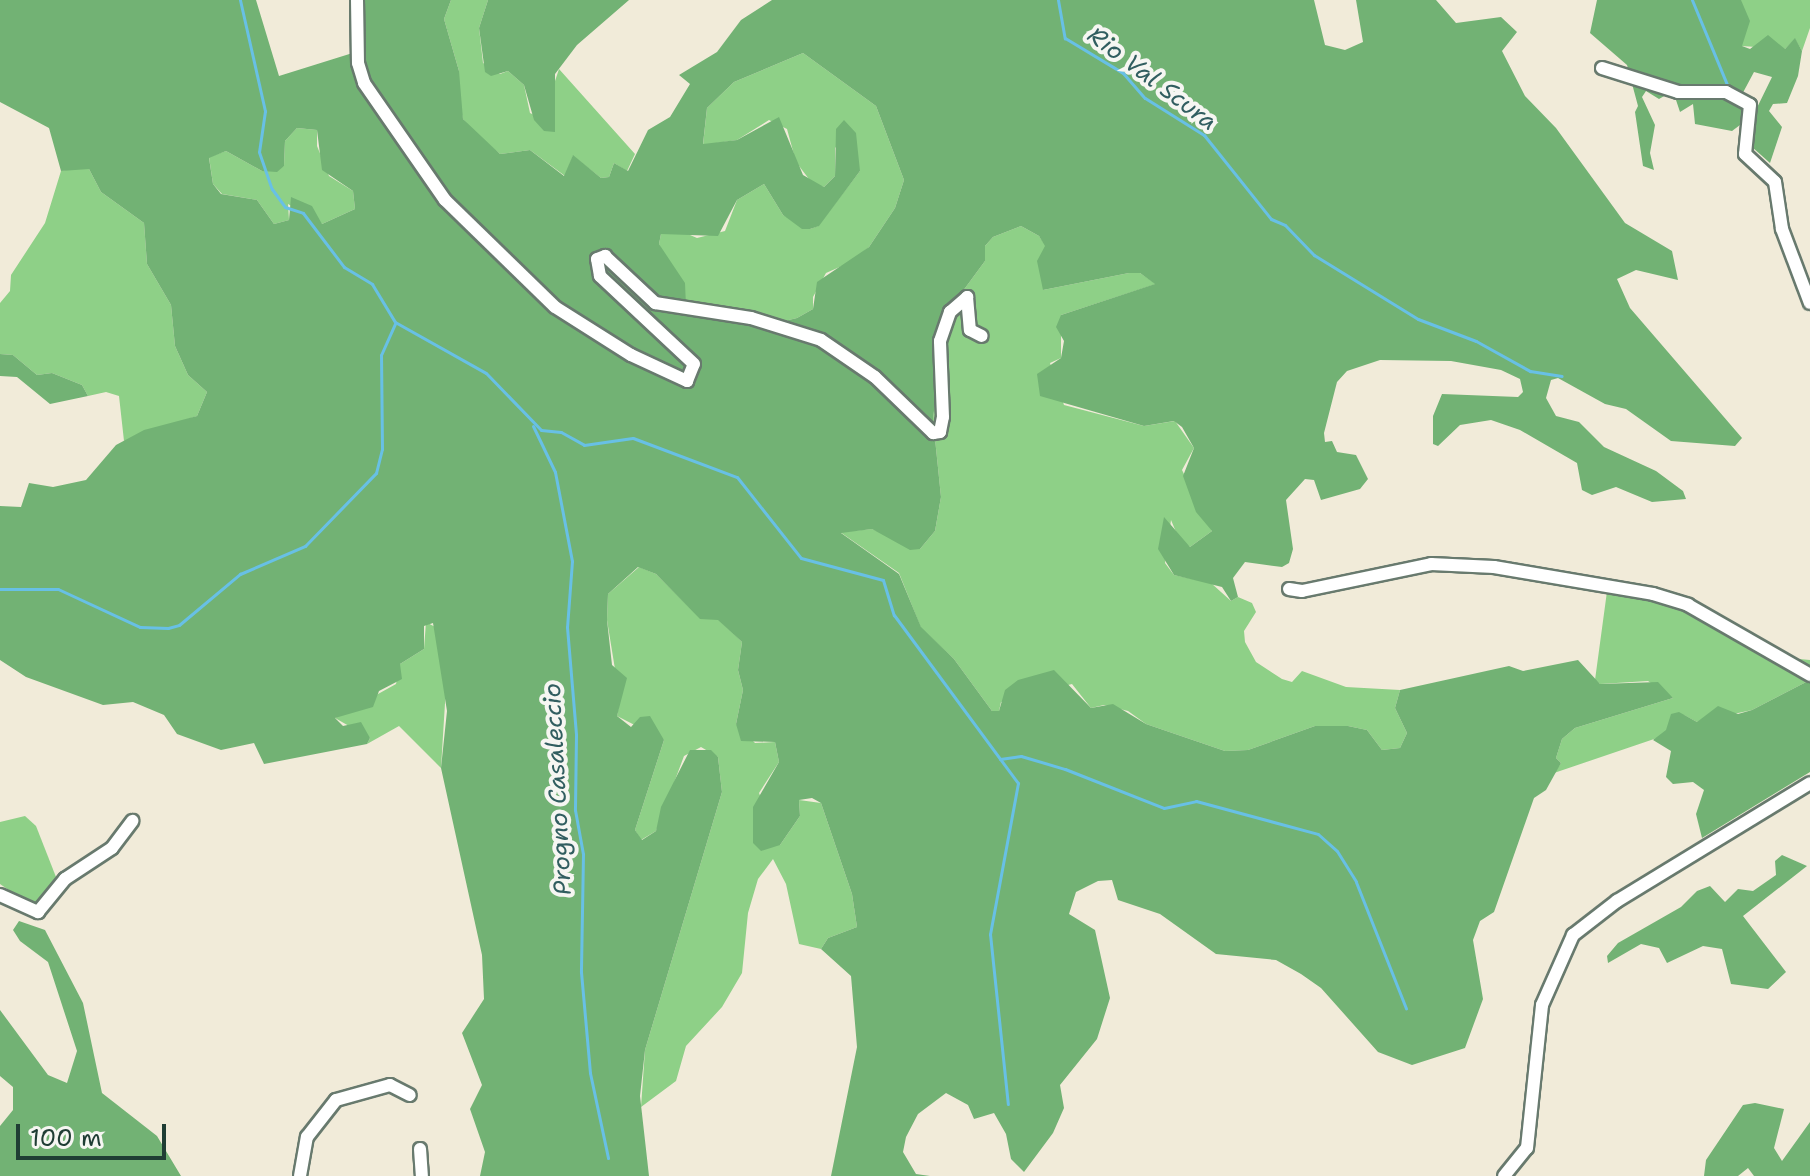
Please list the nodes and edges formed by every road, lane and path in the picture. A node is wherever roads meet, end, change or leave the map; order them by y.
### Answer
1 (357, 0) edge
2 (1602, 68) dead end
3 (1810, 303) edge
4 (982, 336) dead end
5 (1289, 589) dead end
6 (1810, 675) edge
7 (1810, 783) edge
8 (132, 821) dead end
9 (0, 895) edge
10 (410, 1095) dead end
11 (420, 1149) dead end
12 (300, 1176) edge
13 (422, 1176) edge
14 (1504, 1176) edge

1 - 4 street
2 - 3 street
5 - 6 street
7 - 14 street
8 - 9 street
10 - 12 street
11 - 13 street

